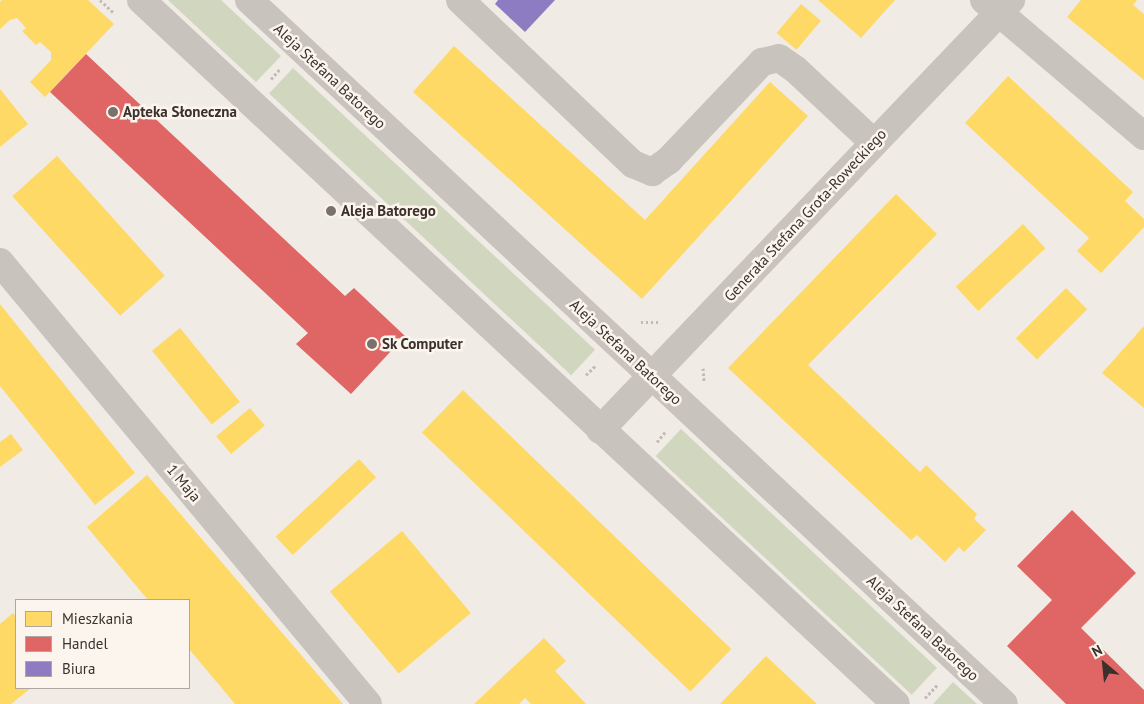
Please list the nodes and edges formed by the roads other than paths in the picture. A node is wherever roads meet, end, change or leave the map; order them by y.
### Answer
1 (141, 0) edge
2 (249, 0) edge
3 (460, 0) edge
4 (998, 4) edge
5 (1144, 136) edge
6 (873, 142) junction
7 (0, 262) edge
8 (651, 375) junction
9 (600, 430) junction
10 (368, 704) edge
11 (908, 704) edge
12 (1004, 704) edge

1 - 9 street
2 - 8 street, Aleja Stefana Batorego
3 - 6 street
4 - 5 street
4 - 6 street, Generała Stefana Grota-Roweckiego
6 - 8 street, Generała Stefana Grota-Roweckiego
7 - 10 street, 1 Maja
8 - 9 street, Generała Stefana Grota-Roweckiego
8 - 12 street, Aleja Stefana Batorego
9 - 11 street

